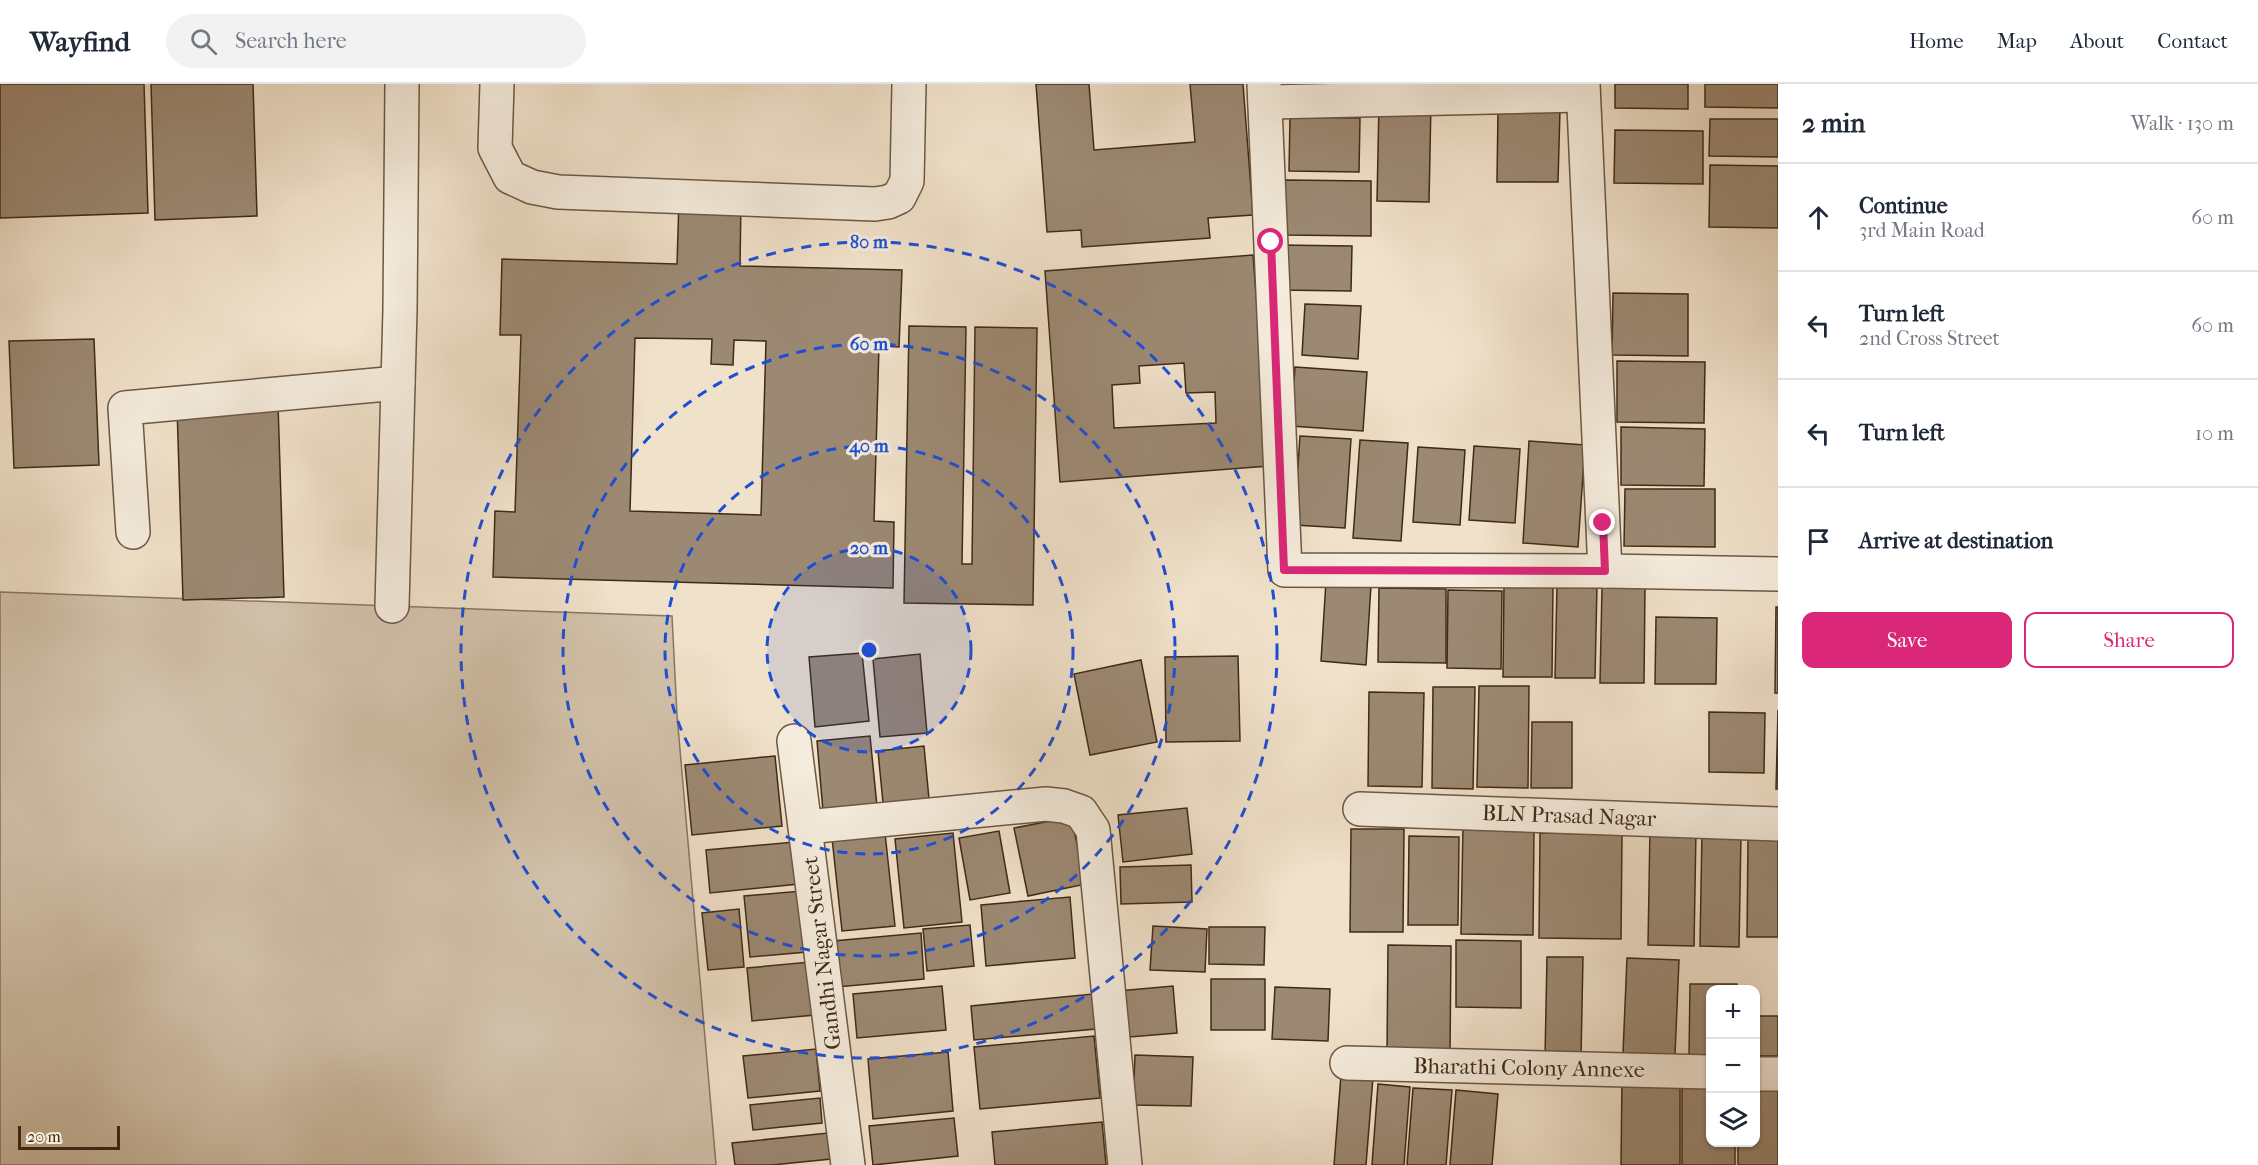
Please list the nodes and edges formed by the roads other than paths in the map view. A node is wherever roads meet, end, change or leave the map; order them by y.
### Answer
1 (402, 84) edge
2 (497, 84) edge
3 (909, 84) edge
4 (1583, 90) edge
5 (1265, 93) edge
6 (398, 383) junction
7 (133, 532) dead end
8 (1605, 571) junction
9 (1778, 574) edge
10 (392, 606) dead end
11 (794, 741) dead end
12 (1360, 809) dead end
13 (1778, 824) edge
14 (807, 827) junction
15 (1347, 1064) dead end
16 (1706, 1072) edge
17 (1760, 1074) edge
18 (1778, 1074) edge
19 (848, 1165) edge
20 (1125, 1165) edge

1 - 6 street
2 - 3 street
4 - 5 street
4 - 8 street
5 - 8 street
6 - 7 street
6 - 10 street
8 - 9 street
11 - 14 street, Gandhi Nagar Street
12 - 13 street, BLN Prasad Nagar
14 - 19 street, Gandhi Nagar Street
14 - 20 street
15 - 16 street, Bharathi Colony Annexe
17 - 18 street

